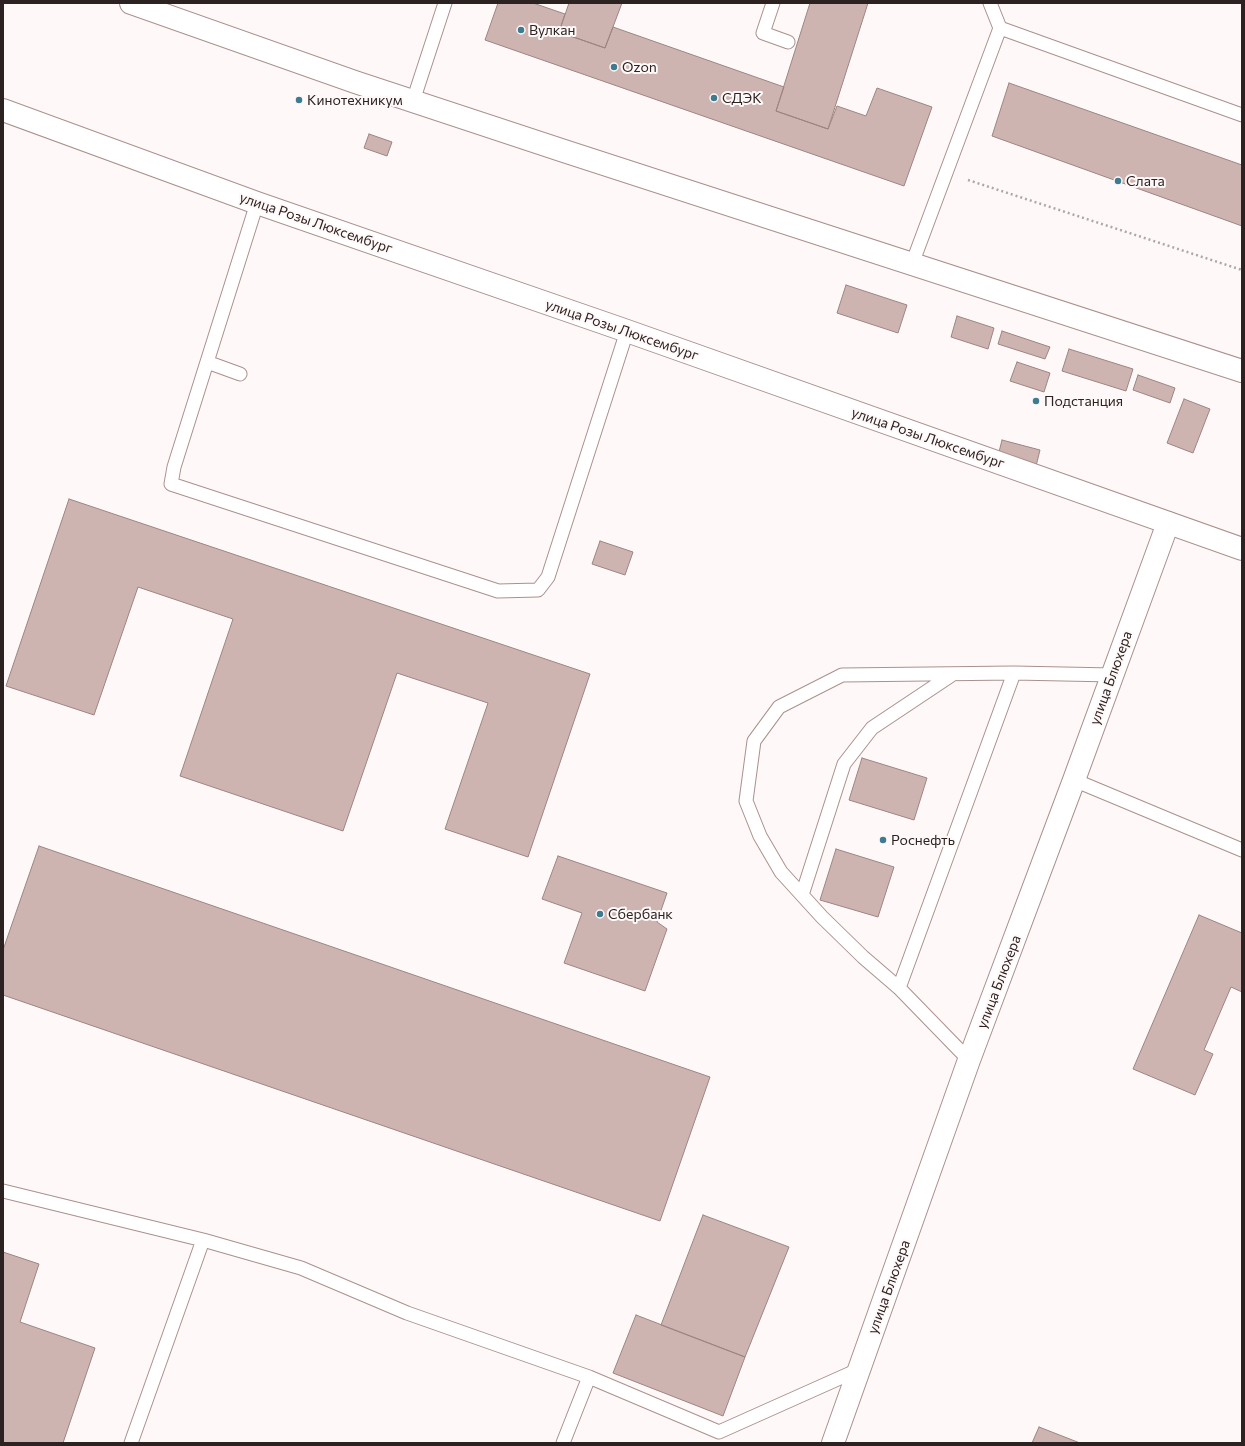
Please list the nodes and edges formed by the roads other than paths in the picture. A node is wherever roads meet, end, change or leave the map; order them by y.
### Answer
1 (131, 3) edge
2 (445, 3) edge
3 (773, 3) edge
4 (990, 3) edge
5 (1000, 28) junction
6 (788, 42) dead end
7 (413, 101) junction
8 (3, 110) edge
9 (1241, 110) edge
10 (257, 203) junction
11 (912, 264) junction
12 (627, 331) junction
13 (207, 362) junction
14 (1242, 371) edge
15 (240, 374) dead end
16 (1168, 523) junction
17 (1242, 549) edge
18 (1014, 673) junction
19 (953, 674) junction
20 (1112, 674) junction
21 (1074, 780) junction
22 (1242, 850) edge
23 (802, 895) junction
24 (899, 988) junction
25 (969, 1060) junction
26 (3, 1191) edge
27 (203, 1240) junction
28 (860, 1369) junction
29 (589, 1377) junction
30 (131, 1443) edge
31 (563, 1443) edge
32 (833, 1443) edge

1 - 7 street
2 - 7 lane
3 - 6 lane
4 - 5 lane
5 - 9 lane
5 - 11 lane
7 - 11 street
8 - 10 street, улица Розы Люксембург
10 - 12 street, улица Розы Люксембург
10 - 13 lane
11 - 14 street
12 - 13 lane
12 - 16 street, улица Розы Люксембург
13 - 15 lane
16 - 17 street, улица Розы Люксембург
16 - 20 street, улица Блюхера
18 - 19 lane
18 - 20 lane
18 - 24 lane
19 - 23 lane
19 - 23 lane
20 - 21 street, улица Блюхера
21 - 22 lane
21 - 25 street, улица Блюхера
23 - 24 lane
24 - 25 lane
25 - 28 street, улица Блюхера
26 - 27 lane
27 - 29 lane
27 - 30 lane
28 - 29 lane
28 - 32 street, улица Блюхера
29 - 31 lane

